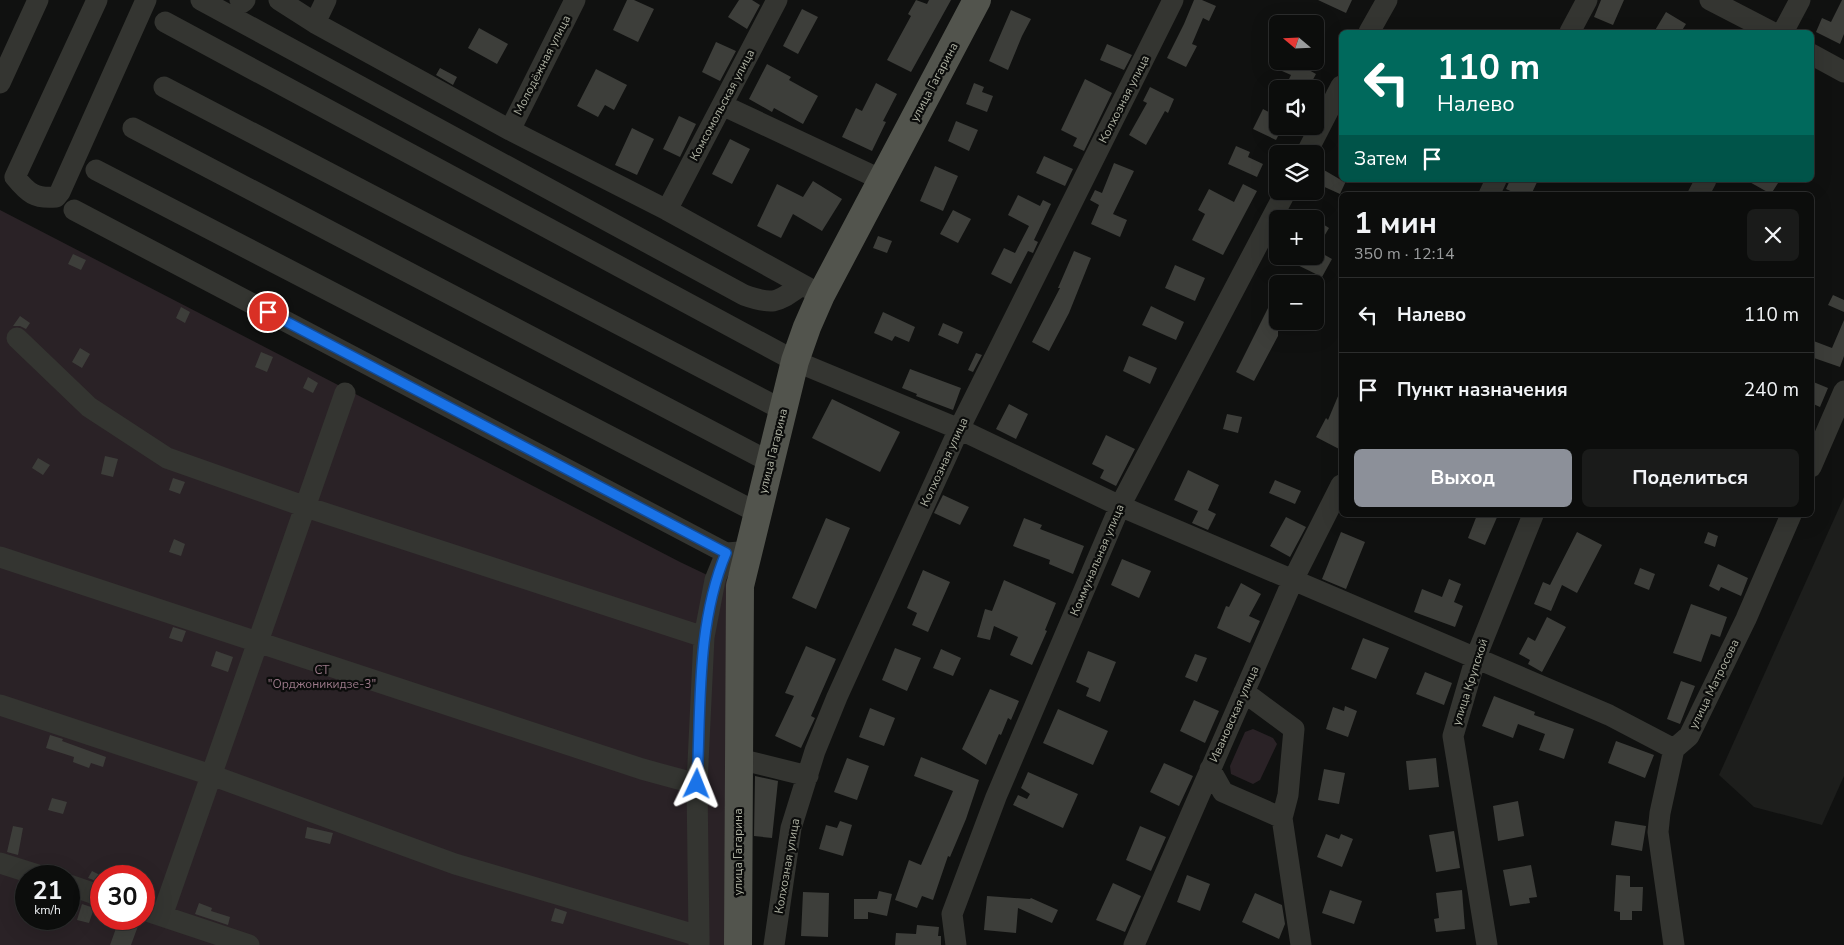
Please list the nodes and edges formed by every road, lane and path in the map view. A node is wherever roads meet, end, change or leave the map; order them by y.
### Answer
1 (38, 0) edge
2 (97, 0) edge
3 (146, 0) edge
4 (201, 0) edge
5 (240, 0) edge
6 (245, 0) edge
7 (279, 0) edge
8 (326, 0) edge
9 (575, 0) edge
10 (777, 0) edge
11 (977, 0) edge
12 (1173, 0) edge
13 (1386, 0) edge
14 (1587, 0) edge
15 (1710, 0) edge
16 (1800, 0) edge
17 (165, 22) dead end
18 (316, 23) junction
19 (1370, 30) edge
20 (1571, 30) edge
21 (1768, 30) edge
22 (1784, 30) edge
23 (1814, 56) edge
24 (1844, 72) edge
25 (0, 83) edge
26 (164, 88) dead end
27 (1339, 90) edge
28 (722, 105) junction
29 (133, 128) dead end
30 (510, 130) junction
31 (1311, 145) edge
32 (96, 170) dead end
33 (882, 180) junction
34 (1281, 200) edge
35 (74, 210) dead end
36 (668, 210) junction
37 (812, 290) junction
38 (17, 338) dead end
39 (795, 360) junction
40 (1844, 391) edge
41 (345, 393) dead end
42 (783, 410) junction
43 (959, 429) junction
44 (1814, 460) edge
45 (770, 462) junction
46 (1339, 489) edge
47 (1120, 506) junction
48 (306, 507) junction
49 (758, 513) junction
50 (1532, 517) edge
51 (1790, 517) edge
52 (737, 552) junction
53 (0, 557) edge
54 (1293, 580) junction
55 (704, 637) junction
56 (258, 641) junction
57 (1476, 657) junction
58 (1244, 692) junction
59 (0, 705) edge
60 (1674, 749) junction
61 (739, 759) junction
62 (1210, 769) junction
63 (211, 775) junction
64 (808, 776) junction
65 (697, 784) junction
66 (1282, 818) junction
67 (0, 863) edge
68 (15, 868) edge
69 (155, 908) edge
70 (155, 914) edge
71 (699, 941) edge
72 (249, 945) edge
73 (738, 945) edge
74 (774, 945) edge
75 (956, 945) edge
76 (1134, 945) edge
77 (1301, 945) edge
78 (1487, 945) edge
79 (1674, 945) edge

1 - 25 street
2 - 3 street
4 - 37 street
5 - 6 street
7 - 18 street
8 - 18 street
9 - 30 street, Молодёжная улица
10 - 28 street, Комсомольская улица
11 - 33 main road, улица Гагарина
12 - 43 street, Колхозная улица
13 - 19 street
14 - 20 street
15 - 21 street
16 - 22 street
17 - 39 street
18 - 30 street
23 - 24 street
26 - 42 street
27 - 31 street
28 - 33 street
28 - 36 street, Комсомольская улица
29 - 45 street
30 - 36 street
32 - 49 street
33 - 37 main road, улица Гагарина
34 - 47 street, Коммунальная улица
35 - 52 street
36 - 37 street
37 - 39 main road, улица Гагарина
38 - 48 street
39 - 42 main road, улица Гагарина
39 - 43 street
40 - 44 street
41 - 48 street
42 - 45 main road, улица Гагарина
43 - 47 street
43 - 64 street, Колхозная улица
45 - 49 main road, улица Гагарина
46 - 54 street, Ивановская улица
47 - 54 street
47 - 75 street, Коммунальная улица
48 - 55 street
48 - 56 street
49 - 52 main road, улица Гагарина
50 - 57 street, улица Крупской
51 - 60 street, улица Матросова
52 - 55 street
52 - 61 main road, улица Гагарина
53 - 56 street
54 - 57 street
54 - 58 street, Ивановская улица
55 - 65 street
56 - 63 street
56 - 65 street
57 - 60 street
57 - 78 street, улица Крупской
58 - 62 street, Ивановская улица
58 - 66 street
59 - 63 street
60 - 79 street
61 - 64 street
61 - 73 main road, улица Гагарина
62 - 66 street
62 - 76 street, Ивановская улица
63 - 69 street
63 - 71 street
64 - 74 street, Колхозная улица
65 - 71 street
66 - 77 street
67 - 68 street
70 - 72 street

